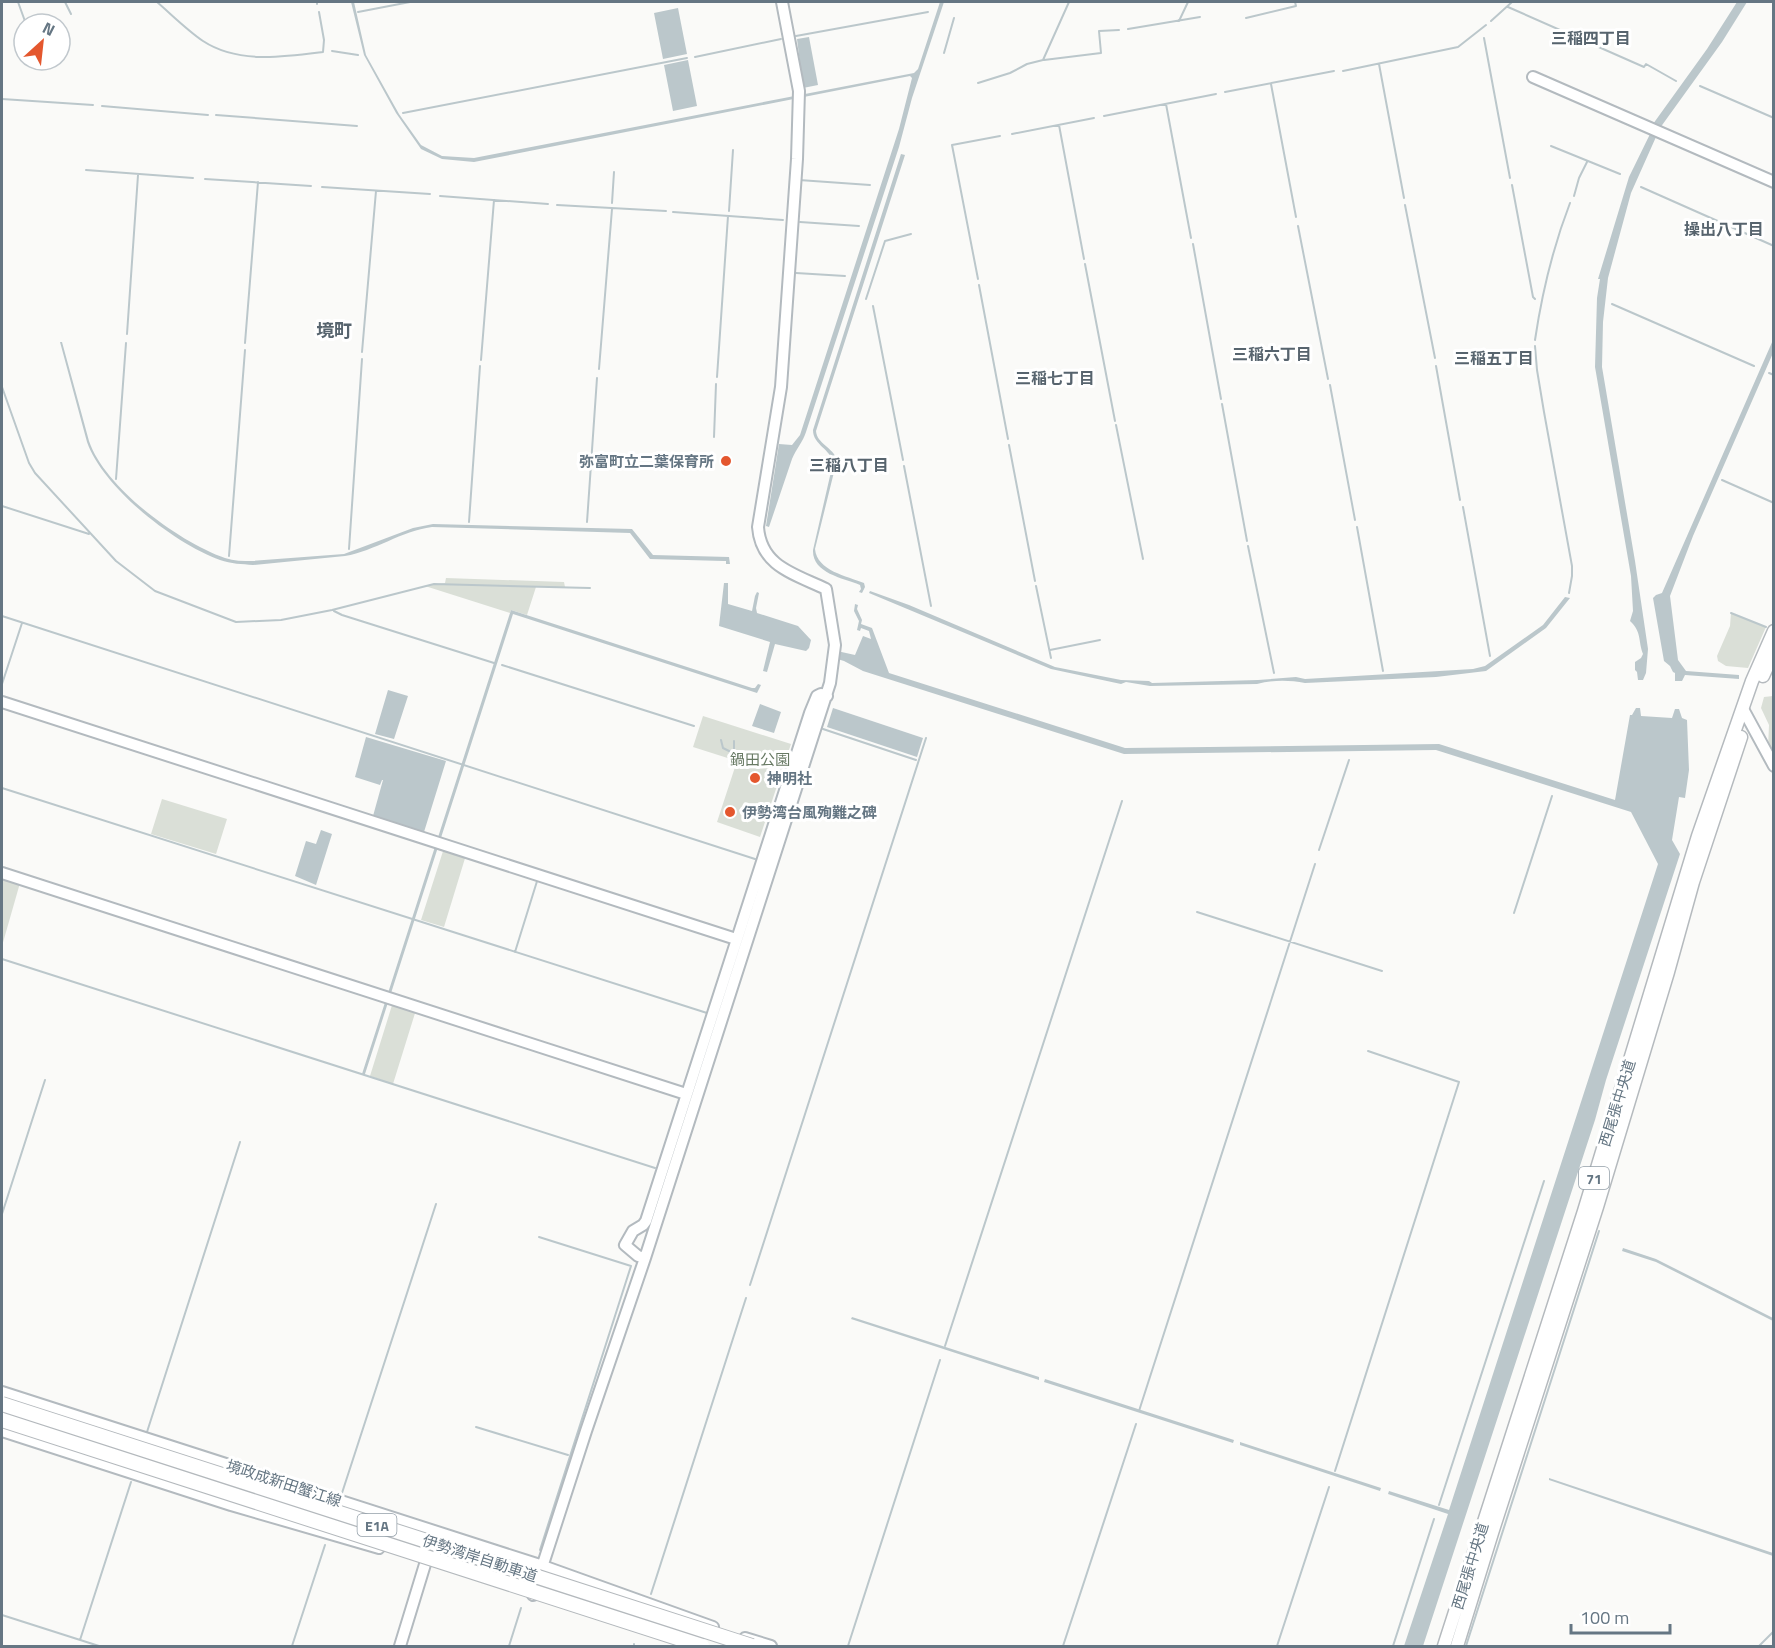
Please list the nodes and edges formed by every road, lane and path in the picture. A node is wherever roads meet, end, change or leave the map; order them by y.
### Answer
1 (782, 2) edge
2 (1533, 77) dead end
3 (1773, 182) edge
4 (1773, 631) edge
5 (1773, 652) edge
6 (827, 696) junction
7 (2, 702) edge
8 (1745, 713) junction
9 (1773, 766) edge
10 (2, 873) edge
11 (736, 939) junction
12 (687, 1094) junction
13 (645, 1258) junction
14 (2, 1392) edge
15 (2, 1404) edge
16 (2, 1420) edge
17 (2, 1431) edge
18 (426, 1562) junction
19 (543, 1566) junction
20 (533, 1595) junction
21 (400, 1647) edge
22 (694, 1647) edge
23 (702, 1647) edge
24 (752, 1647) edge
25 (771, 1647) edge
26 (1444, 1647) edge
27 (1457, 1647) edge

1 - 6 street
2 - 3 street
4 - 8 main road, 西尾張中央道 / 71
5 - 8 main road, 西尾張中央道 / 71
6 - 11 street
6 - 13 street
7 - 11 street
8 - 9 street
8 - 26 main road, 西尾張中央道 / 71
8 - 27 main road, 西尾張中央道 / 71
10 - 12 street
11 - 12 street
12 - 13 street
13 - 19 street
14 - 19 street, 境政成新田蟹江線
15 - 24 highway, 伊勢湾岸自動車道 / E1A, bridge
16 - 23 highway, 伊勢湾岸自動車道 / E1A, bridge
17 - 18 street
18 - 20 street
18 - 21 street
19 - 20 street
19 - 25 street, 境政成新田蟹江線
20 - 22 street

